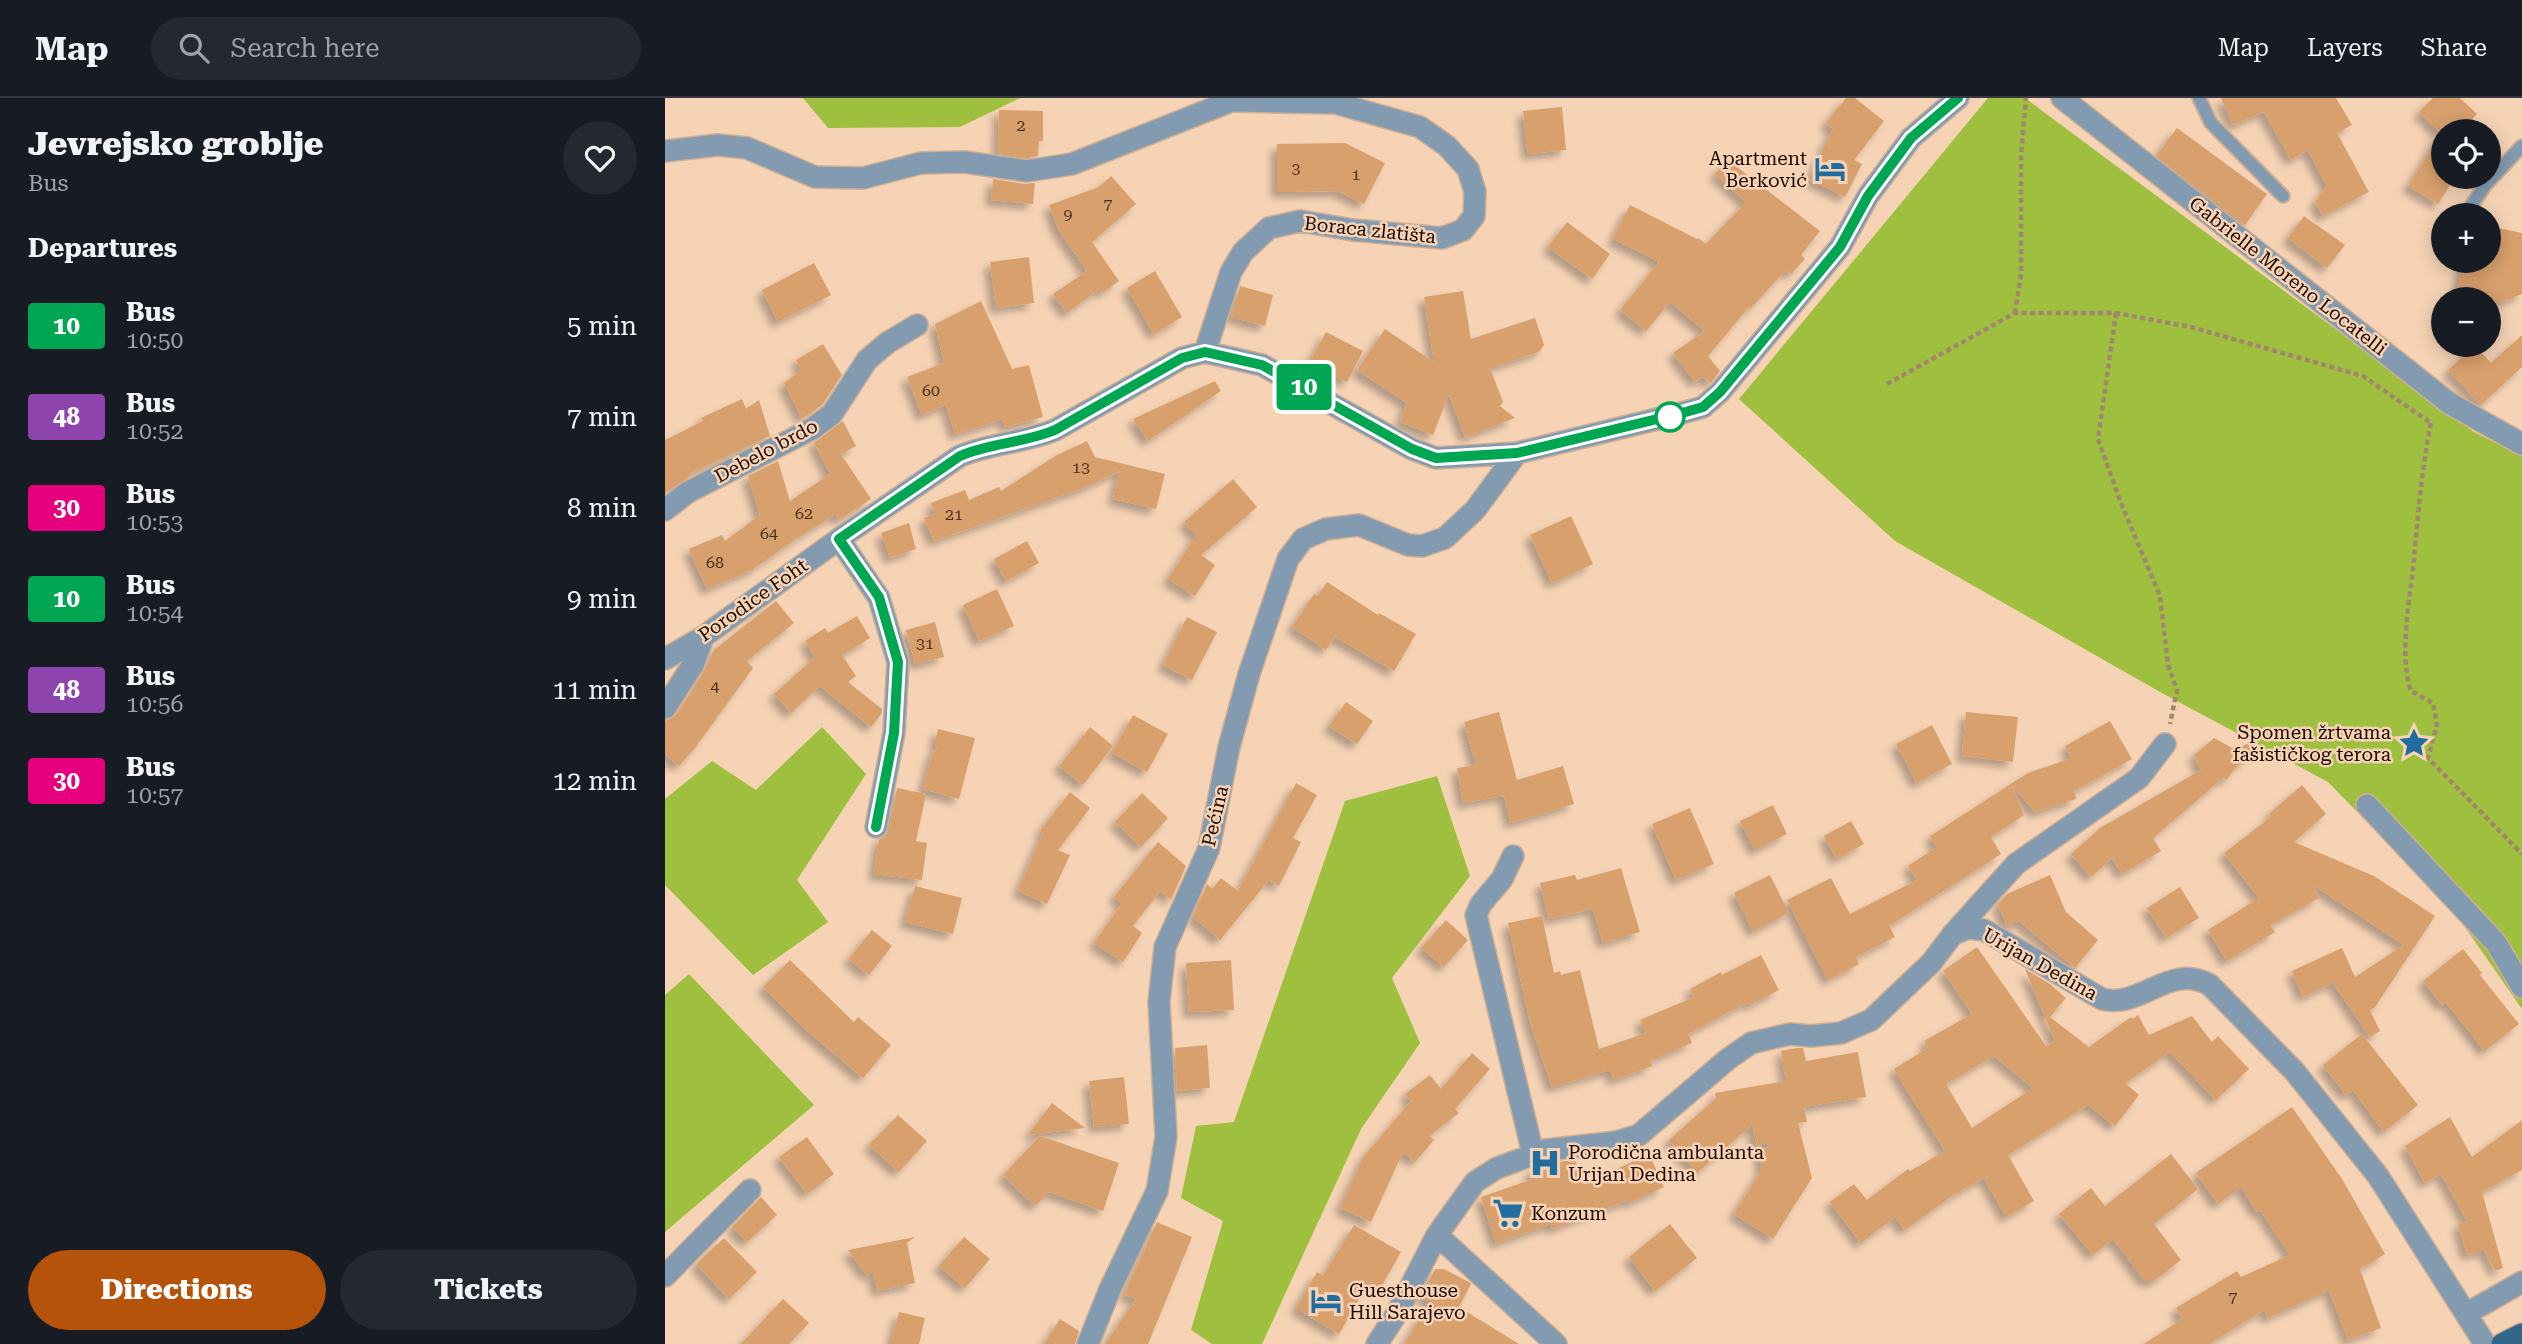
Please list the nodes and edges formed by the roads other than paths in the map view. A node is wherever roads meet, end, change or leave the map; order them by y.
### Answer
1 (1958, 98) edge
2 (2062, 98) edge
3 (2199, 98) edge
4 (1238, 99) edge
5 (2522, 146) edge
6 (665, 151) edge
7 (2283, 196) dead end
8 (2473, 203) edge
9 (917, 325) dead end
10 (1205, 352) junction
11 (2522, 444) edge
12 (1517, 453) junction
13 (665, 510) edge
14 (839, 539) junction
15 (703, 637) junction
16 (665, 659) edge
17 (665, 708) edge
18 (2165, 744) road end
19 (2367, 805) dead end
20 (876, 827) dead end
21 (1513, 856) dead end
22 (1953, 934) junction
23 (2522, 987) edge
24 (1533, 1154) junction
25 (750, 1190) dead end
26 (1437, 1235) junction
27 (665, 1276) edge
28 (2522, 1282) edge
29 (2466, 1314) junction
30 (2522, 1334) edge
31 (1088, 1344) edge
32 (1377, 1344) edge
33 (1556, 1344) edge
34 (2485, 1344) edge
35 (2502, 1344) edge

1 - 12 street
2 - 11 street, Gabrielle Moreno Locatelli
3 - 7 lane
4 - 6 street, Boraca zlatišta
4 - 10 street, Boraca zlatišta
5 - 8 lane
9 - 13 street, Debelo brdo
10 - 12 street
10 - 14 street, Porodice Foht
12 - 31 street, Pećina
14 - 15 street, Porodice Foht
14 - 20 street
15 - 16 street, Porodice Foht
15 - 17 street
18 - 22 street
19 - 23 street
21 - 24 street
22 - 24 street, Urijan Dedina
22 - 29 street, Urijan Dedina
24 - 26 street, Urijan Dedina
25 - 27 street
26 - 32 street, Urijan Dedina
26 - 33 street
28 - 29 street
29 - 34 street, Urijan Dedina
30 - 35 main road

